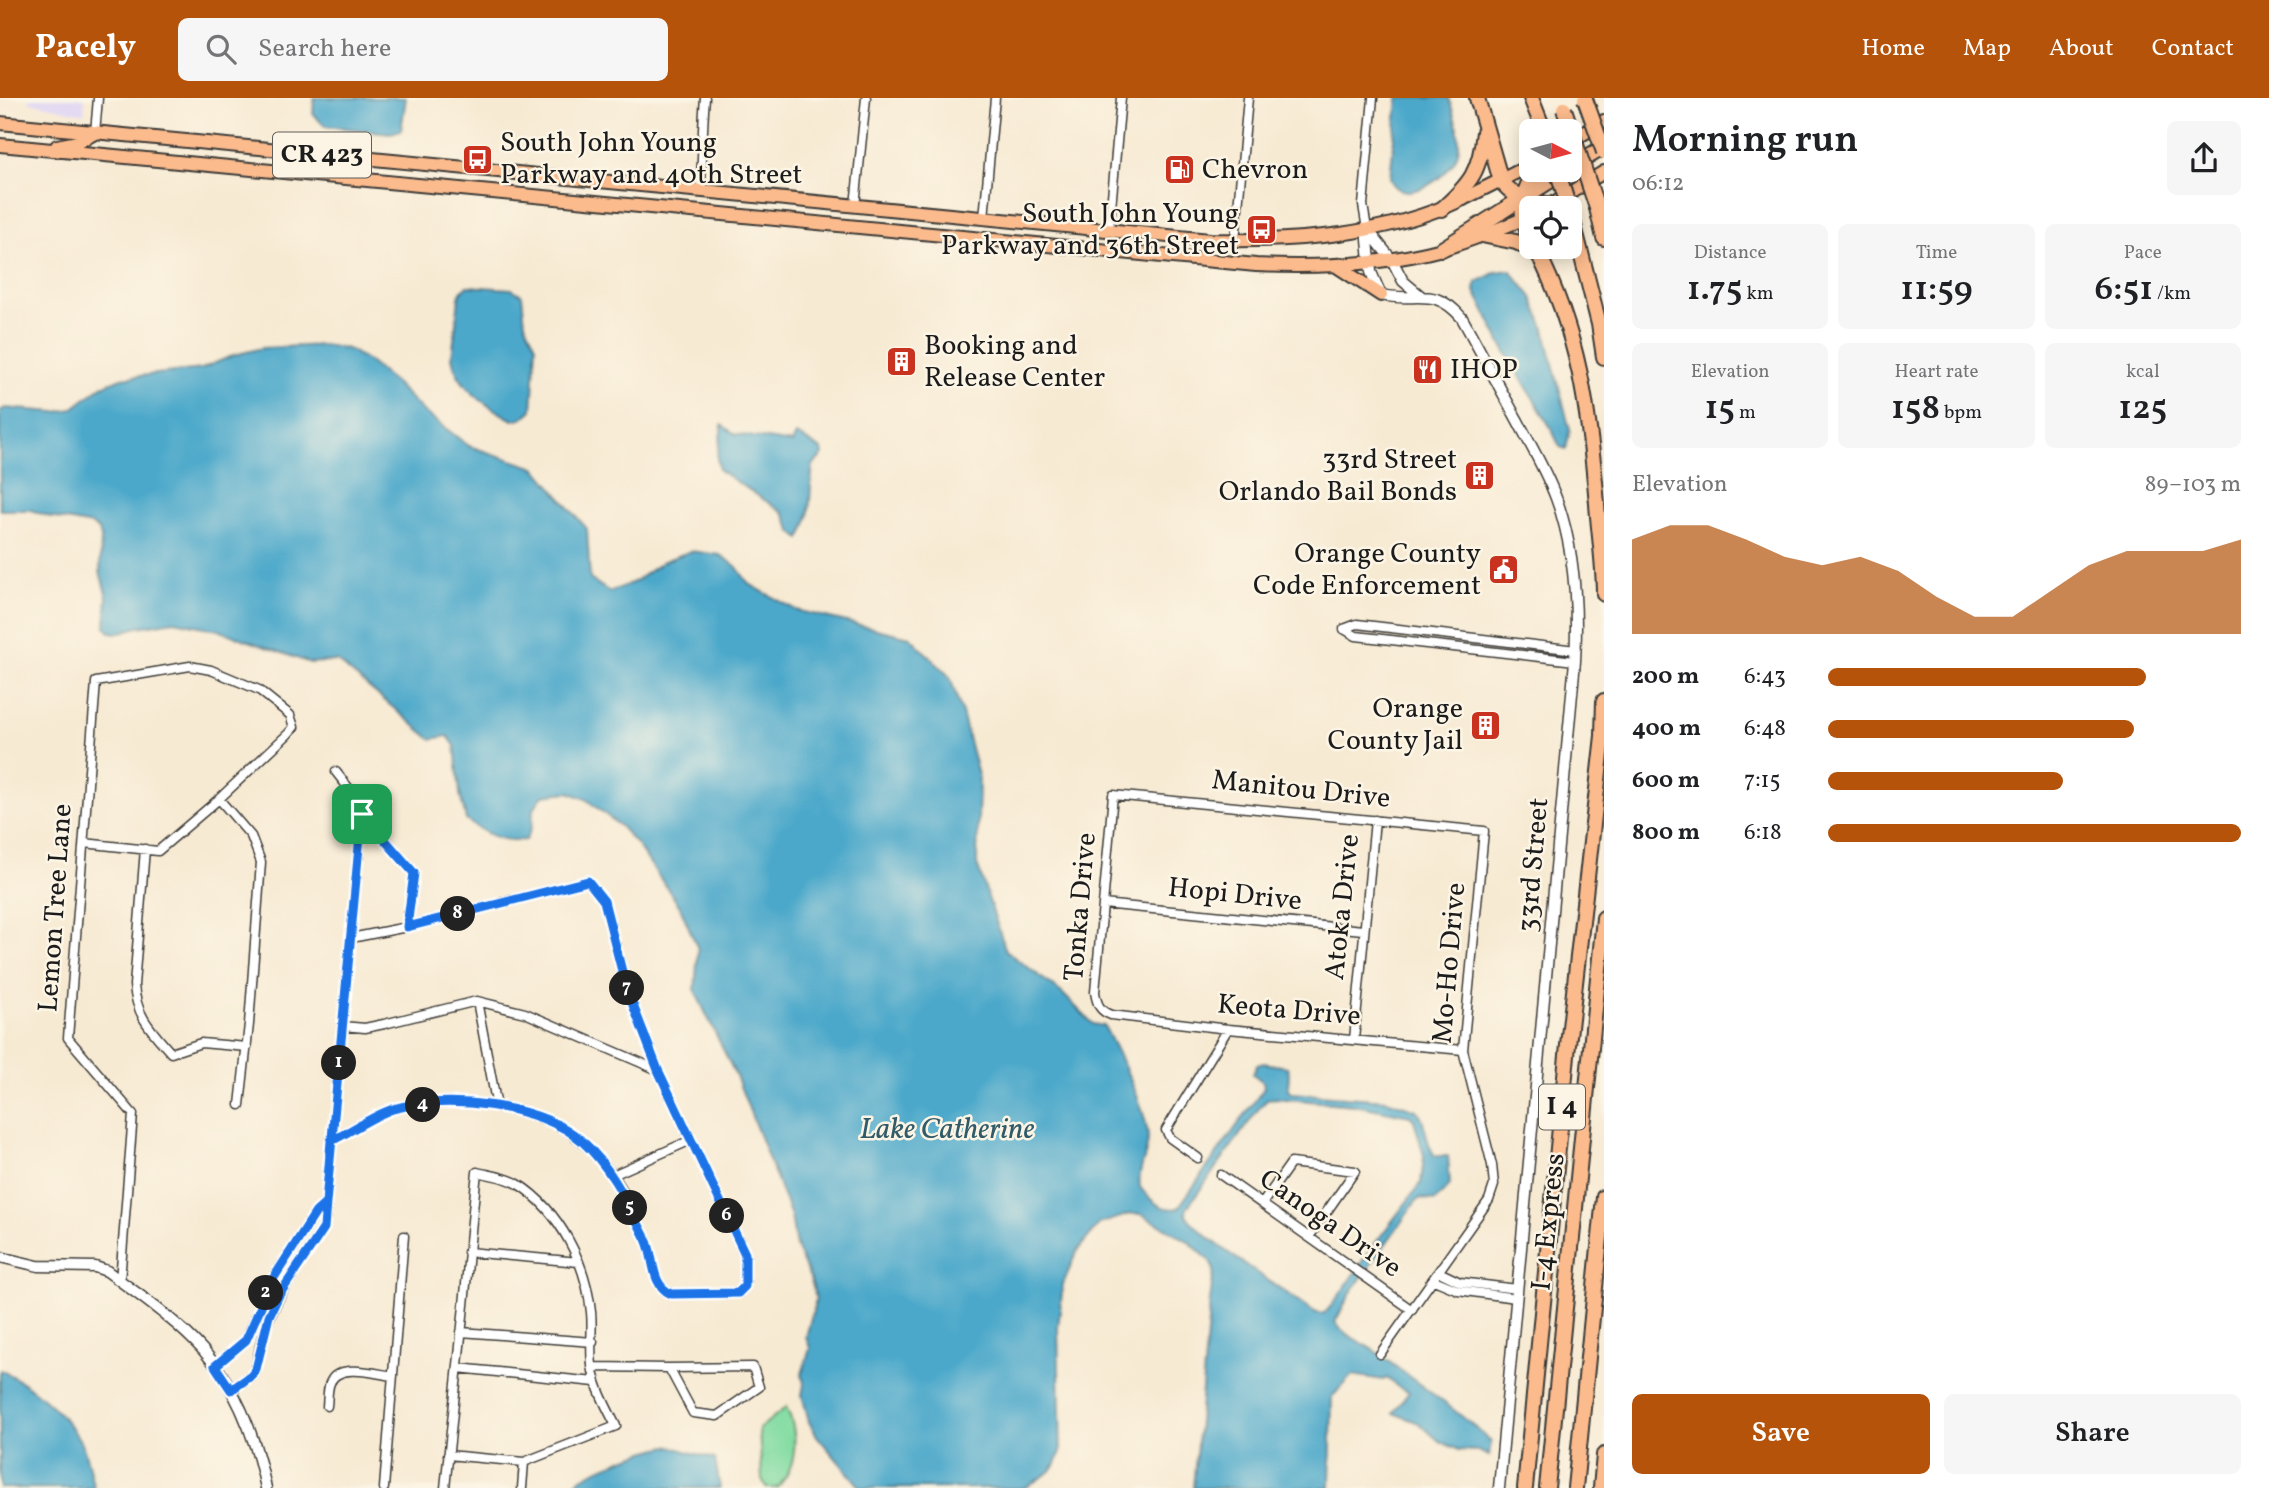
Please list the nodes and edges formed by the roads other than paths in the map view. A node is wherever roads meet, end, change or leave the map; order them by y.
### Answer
1 (98, 98) edge
2 (705, 98) edge
3 (866, 98) edge
4 (995, 98) edge
5 (1121, 98) edge
6 (1248, 98) edge
7 (1373, 98) edge
8 (1477, 98) edge
9 (1531, 98) edge
10 (1585, 99) edge
11 (1562, 104) edge
12 (1539, 119) edge
13 (1604, 121) edge
14 (0, 123) edge
15 (1485, 124) junction
16 (94, 133) junction
17 (1582, 135) edge
18 (0, 145) edge
19 (36, 148) junction
20 (1604, 149) edge
21 (1582, 161) edge
22 (1519, 171) edge
23 (1604, 172) edge
24 (1501, 181) junction
25 (1547, 182) edge
26 (700, 191) junction
27 (1520, 196) edge
28 (1525, 196) edge
29 (1564, 196) edge
30 (1519, 200) edge
31 (855, 206) junction
32 (1442, 209) junction
33 (984, 218) junction
34 (1519, 220) edge
35 (799, 221) junction
36 (1367, 229) junction
37 (1109, 230) junction
38 (1482, 235) junction
39 (1604, 238) edge
40 (1235, 241) junction
41 (1519, 243) edge
42 (1070, 247) junction
43 (1442, 249) junction
44 (1582, 257) edge
45 (1541, 259) edge
46 (1392, 260) junction
47 (1370, 262) junction
48 (1335, 265) junction
49 (1381, 295) junction
50 (1422, 296) junction
51 (1604, 357) edge
52 (1604, 594) edge
53 (1575, 656) junction
54 (1604, 701) edge
55 (1604, 727) edge
56 (1603, 734) edge
57 (337, 772) dead end
58 (1114, 795) joint
59 (219, 799) junction
60 (362, 814) junction
61 (1375, 820) junction
62 (1484, 831) joint
63 (84, 843) junction
64 (145, 849) junction
65 (1103, 904) junction
66 (1604, 918) edge
67 (407, 927) junction
68 (1363, 930) junction
69 (351, 938) junction
70 (477, 1002) junction
71 (1111, 1015) joint
72 (342, 1026) junction
73 (1228, 1029) junction
74 (1354, 1040) junction
75 (247, 1047) junction
76 (1463, 1050) junction
77 (658, 1070) junction
78 (240, 1105) dead end
79 (497, 1107) junction
80 (691, 1140) junction
81 (331, 1141) junction
82 (1198, 1158) dead end
83 (613, 1175) junction
84 (1221, 1175) dead end
85 (1604, 1197) edge
86 (326, 1203) junction
87 (1262, 1204) junction
88 (404, 1236) dead end
89 (1309, 1237) junction
90 (468, 1252) junction
91 (0, 1257) edge
92 (579, 1262) junction
93 (1436, 1276) junction
94 (120, 1281) junction
95 (1517, 1293) junction
96 (1412, 1310) junction
97 (461, 1332) junction
98 (593, 1342) junction
99 (1380, 1354) dead end
100 (215, 1366) junction
101 (592, 1367) junction
102 (458, 1368) junction
103 (669, 1368) junction
104 (393, 1376) junction
105 (595, 1382) junction
106 (231, 1390) junction
107 (327, 1406) dead end
108 (448, 1455) junction
109 (1604, 1455) edge
110 (524, 1462) junction
111 (266, 1488) edge
112 (384, 1488) edge
113 (445, 1488) edge
114 (522, 1488) edge
115 (1499, 1488) edge
116 (1525, 1488) edge
117 (1548, 1488) edge
118 (1575, 1488) edge
119 (1601, 1488) edge

1 - 16 street
2 - 26 street
3 - 31 street
4 - 33 street
5 - 37 street
6 - 40 street
7 - 36 street
8 - 15 highway
9 - 12 highway
10 - 20 highway, bridge
11 - 39 highway, bridge
13 - 17 main road
14 - 16 main road, CR 423
15 - 24 highway
15 - 32 highway
16 - 19 main road
16 - 26 main road, CR 423
18 - 19 main road, CR 423
19 - 35 main road, CR 423
20 - 21 highway
22 - 24 main road, CR 423
23 - 29 main road
24 - 27 highway
24 - 32 main road, CR 423
25 - 28 highway
26 - 31 main road, CR 423
30 - 43 highway
31 - 33 main road, CR 423
31 - 35 main road
32 - 36 main road, CR 423
33 - 37 main road, CR 423
34 - 38 main road, CR 423
35 - 42 main road, CR 423
36 - 40 main road, CR 423
36 - 46 street, 33rd Street
36 - 47 street
37 - 40 main road, CR 423
37 - 42 main road
38 - 41 highway
38 - 43 main road, CR 423
42 - 48 main road, CR 423
43 - 46 main road, CR 423
44 - 51 highway
45 - 52 highway
46 - 47 main road, CR 423
46 - 50 street, 33rd Street
47 - 48 main road, CR 423
47 - 49 street
48 - 49 main road
49 - 50 street, 33rd Street
50 - 53 street, 33rd Street
53 - 53 street
53 - 95 street, 33rd Street
54 - 56 highway
55 - 56 highway, I 4
56 - 116 highway, I 4
57 - 60 street
58 - 61 street, Manitou Drive
58 - 65 street, Tonka Drive
59 - 63 street, Lemon Tree Lane
59 - 64 street
59 - 75 street
60 - 67 street
60 - 69 street
61 - 62 street, Manitou Drive
61 - 68 street, Atoka Drive
62 - 76 street, Mo-Ho Drive
63 - 64 street
63 - 94 street, Lemon Tree Lane
64 - 75 street
65 - 68 street, Hopi Drive
65 - 71 street, Tonka Drive
66 - 117 highway, I-4 Express
67 - 69 street
67 - 77 street
68 - 74 street, Atoka Drive
69 - 72 street
70 - 72 street
70 - 77 street
70 - 79 street
71 - 73 street, Keota Drive
72 - 81 street
73 - 74 street, Keota Drive
73 - 82 street
74 - 76 street, Keota Drive
75 - 78 street
76 - 93 street, Mo-Ho Drive
77 - 80 street
79 - 81 street
79 - 83 street
80 - 83 street
80 - 83 street
81 - 86 street
84 - 87 street, Canoga Drive
85 - 118 highway, I-4 Express
86 - 100 street
86 - 106 street
87 - 89 street, Canoga Drive
87 - 89 street
88 - 104 street
89 - 96 street, Canoga Drive
90 - 92 street
90 - 92 street
90 - 97 street
91 - 94 street
92 - 98 street
93 - 95 street
93 - 96 street, Mo-Ho Drive
94 - 100 street
95 - 115 street, 33rd Street
96 - 99 street, Mo-Ho Drive
97 - 98 street
97 - 102 street
98 - 101 street
100 - 106 street
101 - 103 street
101 - 105 street
102 - 105 street
102 - 108 street
103 - 103 street
104 - 107 street
104 - 112 street
105 - 110 street
106 - 111 street
108 - 110 street
108 - 113 street
109 - 119 highway
110 - 114 street

